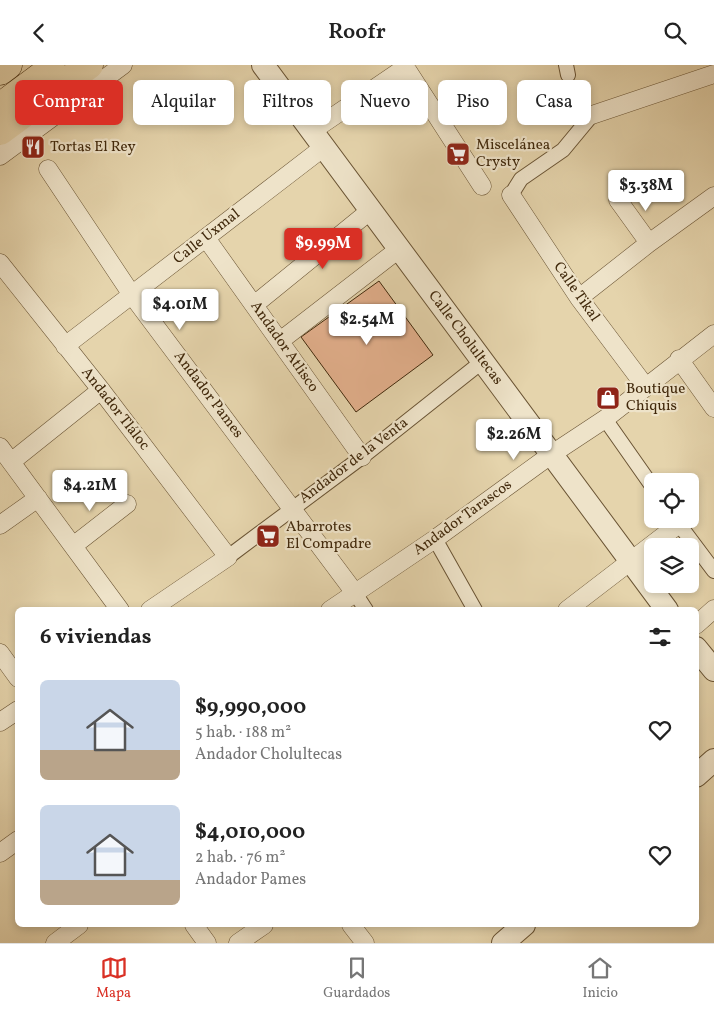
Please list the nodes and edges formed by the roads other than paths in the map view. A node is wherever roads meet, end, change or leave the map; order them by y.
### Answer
1 (8, 65) edge
2 (57, 65) edge
3 (89, 65) edge
4 (123, 65) edge
5 (264, 65) edge
6 (405, 66) edge
7 (0, 71) edge
8 (714, 74) edge
9 (0, 107) edge
10 (592, 115) joint
11 (0, 131) edge
12 (318, 139) junction
13 (0, 156) edge
14 (48, 169) dead end
15 (482, 186) dead end
16 (511, 195) joint
17 (714, 196) edge
18 (618, 200) dead end
19 (371, 210) junction
20 (206, 238) junction
21 (649, 243) junction
22 (399, 249) junction
23 (0, 263) edge
24 (132, 295) junction
25 (579, 298) junction
26 (254, 305) junction
27 (714, 334) edge
28 (280, 341) junction
29 (65, 346) junction
30 (679, 359) junction
31 (483, 361) junction
32 (645, 386) junction
33 (101, 390) junction
34 (714, 408) edge
35 (605, 419) junction
36 (0, 447) edge
37 (552, 454) junction
38 (362, 457) junction
39 (11, 462) junction
40 (644, 475) edge
41 (38, 498) junction
42 (127, 504) dead end
43 (293, 507) junction
44 (0, 525) edge
45 (669, 528) edge
46 (682, 528) edge
47 (435, 539) junction
48 (73, 546) junction
49 (228, 557) junction
50 (631, 561) junction
51 (714, 571) edge
52 (355, 593) junction
53 (118, 607) edge
54 (154, 607) edge
55 (334, 607) edge
56 (364, 607) edge
57 (473, 607) edge
58 (571, 607) edge
59 (665, 607) edge
60 (714, 609) edge
61 (699, 622) edge
62 (699, 652) edge
63 (0, 653) edge
64 (714, 670) edge
65 (15, 674) edge
66 (15, 712) edge
67 (0, 723) edge
68 (714, 760) edge
69 (699, 773) edge
70 (15, 842) edge
71 (0, 853) edge
72 (76, 927) edge
73 (195, 927) edge
74 (261, 927) edge
75 (352, 927) edge
76 (522, 927) edge
77 (55, 943) edge
78 (207, 943) edge
79 (238, 943) edge
80 (365, 943) edge
81 (503, 943) edge

1 - 7 main road
2 - 9 main road
3 - 11 main road
4 - 13 street
5 - 12 street, Calle Cholultecas
6 - 12 street, Calle Uxmal
6 - 15 street
8 - 10 street
10 - 16 street
12 - 19 street, Calle Cholultecas
12 - 20 street, Calle Uxmal
14 - 24 street, Andador Pames
16 - 25 street, Calle Tikal
17 - 21 street
18 - 21 street
19 - 22 street, Calle Cholultecas
19 - 26 street
20 - 24 street, Calle Uxmal
20 - 26 street, Andador Atlisco
21 - 25 street
22 - 28 street
22 - 31 street, Calle Cholultecas
23 - 29 street, Andador Tláloc
24 - 29 street, Calle Uxmal
24 - 43 street, Andador Pames
25 - 32 street, Calle Tikal
26 - 28 street, Andador Atlisco
27 - 30 street, Andador Tarascos
28 - 38 street, Andador Atlisco
29 - 33 street, Andador Tláloc
30 - 32 street, Andador Tarascos
30 - 34 street
31 - 37 street, Calle Cholultecas
31 - 38 street, Andador de la Venta
32 - 35 street, Andador Tarascos
33 - 39 street
33 - 49 street, Andador Tláloc
35 - 37 street, Andador Tarascos
35 - 40 street
36 - 39 street
37 - 47 street, Andador Tarascos
37 - 50 street, Calle Cholultecas
38 - 43 street, Andador de la Venta
39 - 41 street
41 - 44 street
41 - 48 street
42 - 48 street
43 - 49 street, Andador de la Venta
43 - 52 street, Andador Pames
45 - 50 street
46 - 51 street
47 - 52 street, Andador Tarascos
47 - 57 street
48 - 53 street
49 - 54 street, Andador de la Venta
50 - 58 street
50 - 59 street, Calle Cholultecas
52 - 55 street, Andador Tarascos
52 - 56 street
60 - 61 street
62 - 64 street
63 - 65 street
66 - 67 street
68 - 69 street
70 - 71 street
72 - 77 street
73 - 78 street
74 - 79 street
75 - 80 street
76 - 81 street

